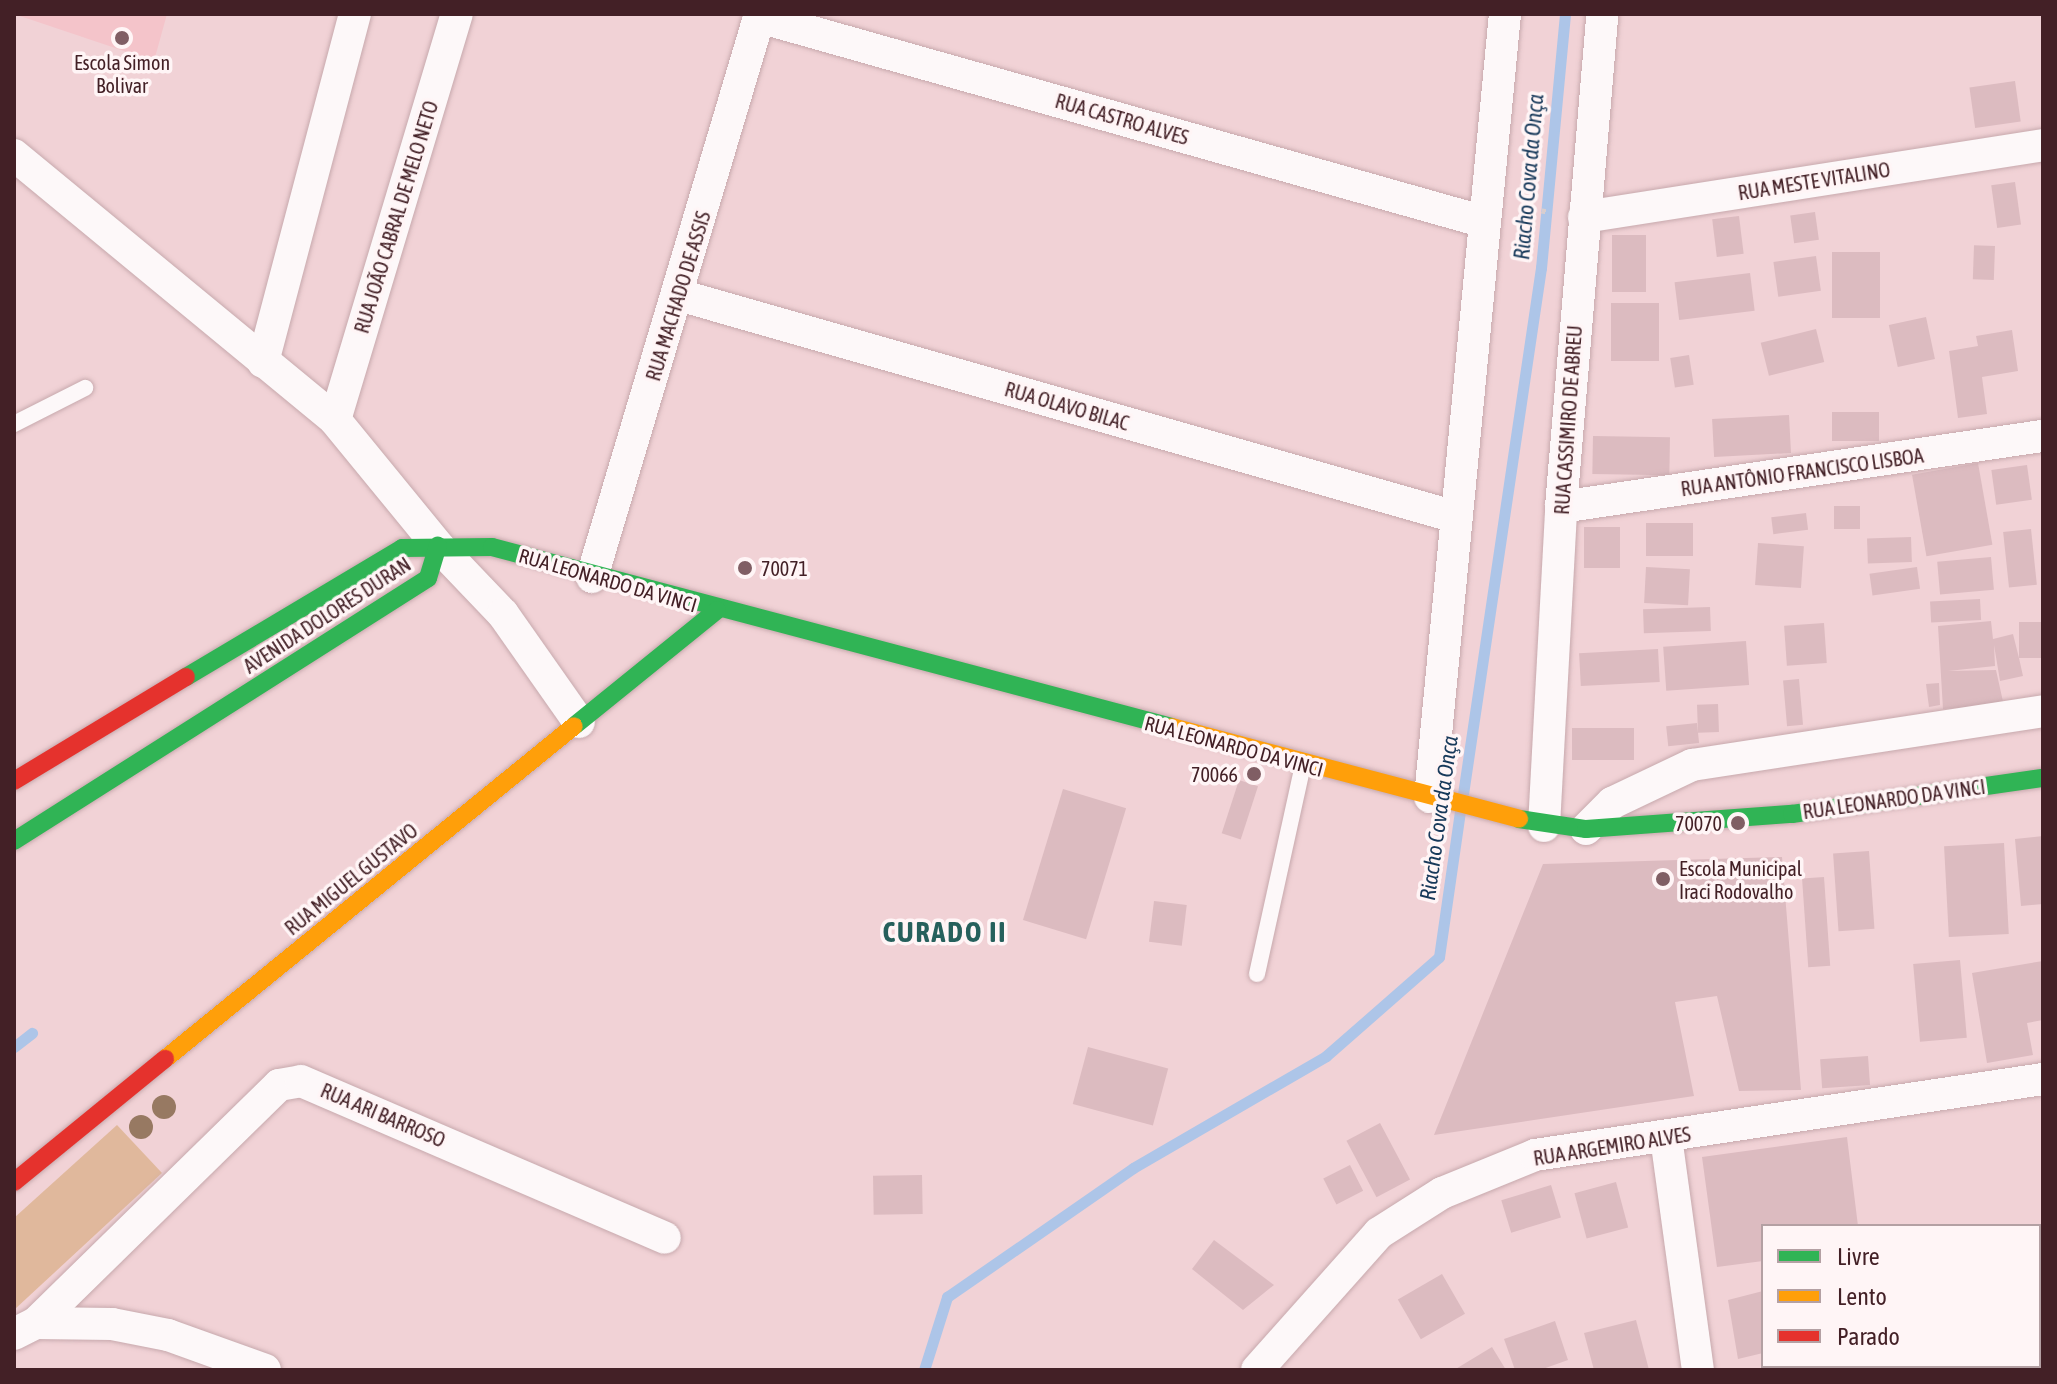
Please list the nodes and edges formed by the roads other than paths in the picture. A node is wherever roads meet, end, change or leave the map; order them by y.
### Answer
1 (355, 14) edge
2 (457, 14) edge
3 (1505, 14) edge
4 (1602, 14) edge
5 (760, 16) edge
6 (2043, 145) edge
7 (14, 155) edge
8 (1571, 215) junction
9 (1485, 222) junction
10 (679, 295) junction
11 (263, 362) junction
12 (85, 388) dead end
13 (335, 420) junction
14 (14, 424) edge
15 (2043, 436) edge
16 (1561, 507) junction
17 (1456, 517) junction
18 (438, 546) junction
19 (592, 577) junction
20 (717, 610) junction
21 (2043, 711) edge
22 (579, 722) junction
23 (1303, 764) junction
24 (2043, 778) edge
25 (14, 781) edge
26 (14, 791) edge
27 (1442, 800) junction
28 (1544, 826) junction
29 (1586, 829) junction
30 (26, 833) edge
31 (1257, 974) dead end
32 (2043, 1079) edge
33 (1666, 1137) junction
34 (14, 1182) edge
35 (665, 1238) dead end
36 (25, 1328) edge
37 (265, 1370) edge
38 (1257, 1370) edge
39 (1698, 1370) edge

1 - 11 street
2 - 13 street, RUA JOÃO CABRAL DE MELO NETO
3 - 9 street
4 - 8 street, RUA CASSIMIRO DE ABREU
5 - 9 street, RUA CASTRO ALVES
5 - 10 street, RUA MACHADO DE ASSIS
6 - 8 street, RUA MESTE VITALINO
7 - 11 street
8 - 16 street, RUA CASSIMIRO DE ABREU
9 - 17 street
10 - 17 street, RUA OLAVO BILAC
10 - 19 street, RUA MACHADO DE ASSIS
11 - 13 street
12 - 14 lane
13 - 18 street
15 - 16 street, RUA ANTÔNIO FRANCISCO LISBOA
16 - 28 street, RUA CASSIMIRO DE ABREU
17 - 27 street
18 - 19 street, RUA LEONARDO DA VINCI
18 - 22 street
18 - 25 street, AVENIDA DOLORES DURAN
18 - 30 street, AVENIDA DOLORES DURAN
19 - 20 street, RUA LEONARDO DA VINCI
20 - 22 street, RUA MIGUEL GUSTAVO
20 - 23 street, RUA LEONARDO DA VINCI
21 - 29 street
22 - 34 street, RUA MIGUEL GUSTAVO
23 - 27 street, RUA LEONARDO DA VINCI
23 - 31 lane
24 - 29 street, RUA LEONARDO DA VINCI
26 - 30 street
27 - 28 street, RUA LEONARDO DA VINCI
28 - 29 street, RUA LEONARDO DA VINCI
32 - 33 street, RUA ARGEMIRO ALVES
33 - 38 street, RUA ARGEMIRO ALVES
33 - 39 street
35 - 36 street, RUA ARI BARROSO
36 - 37 street

